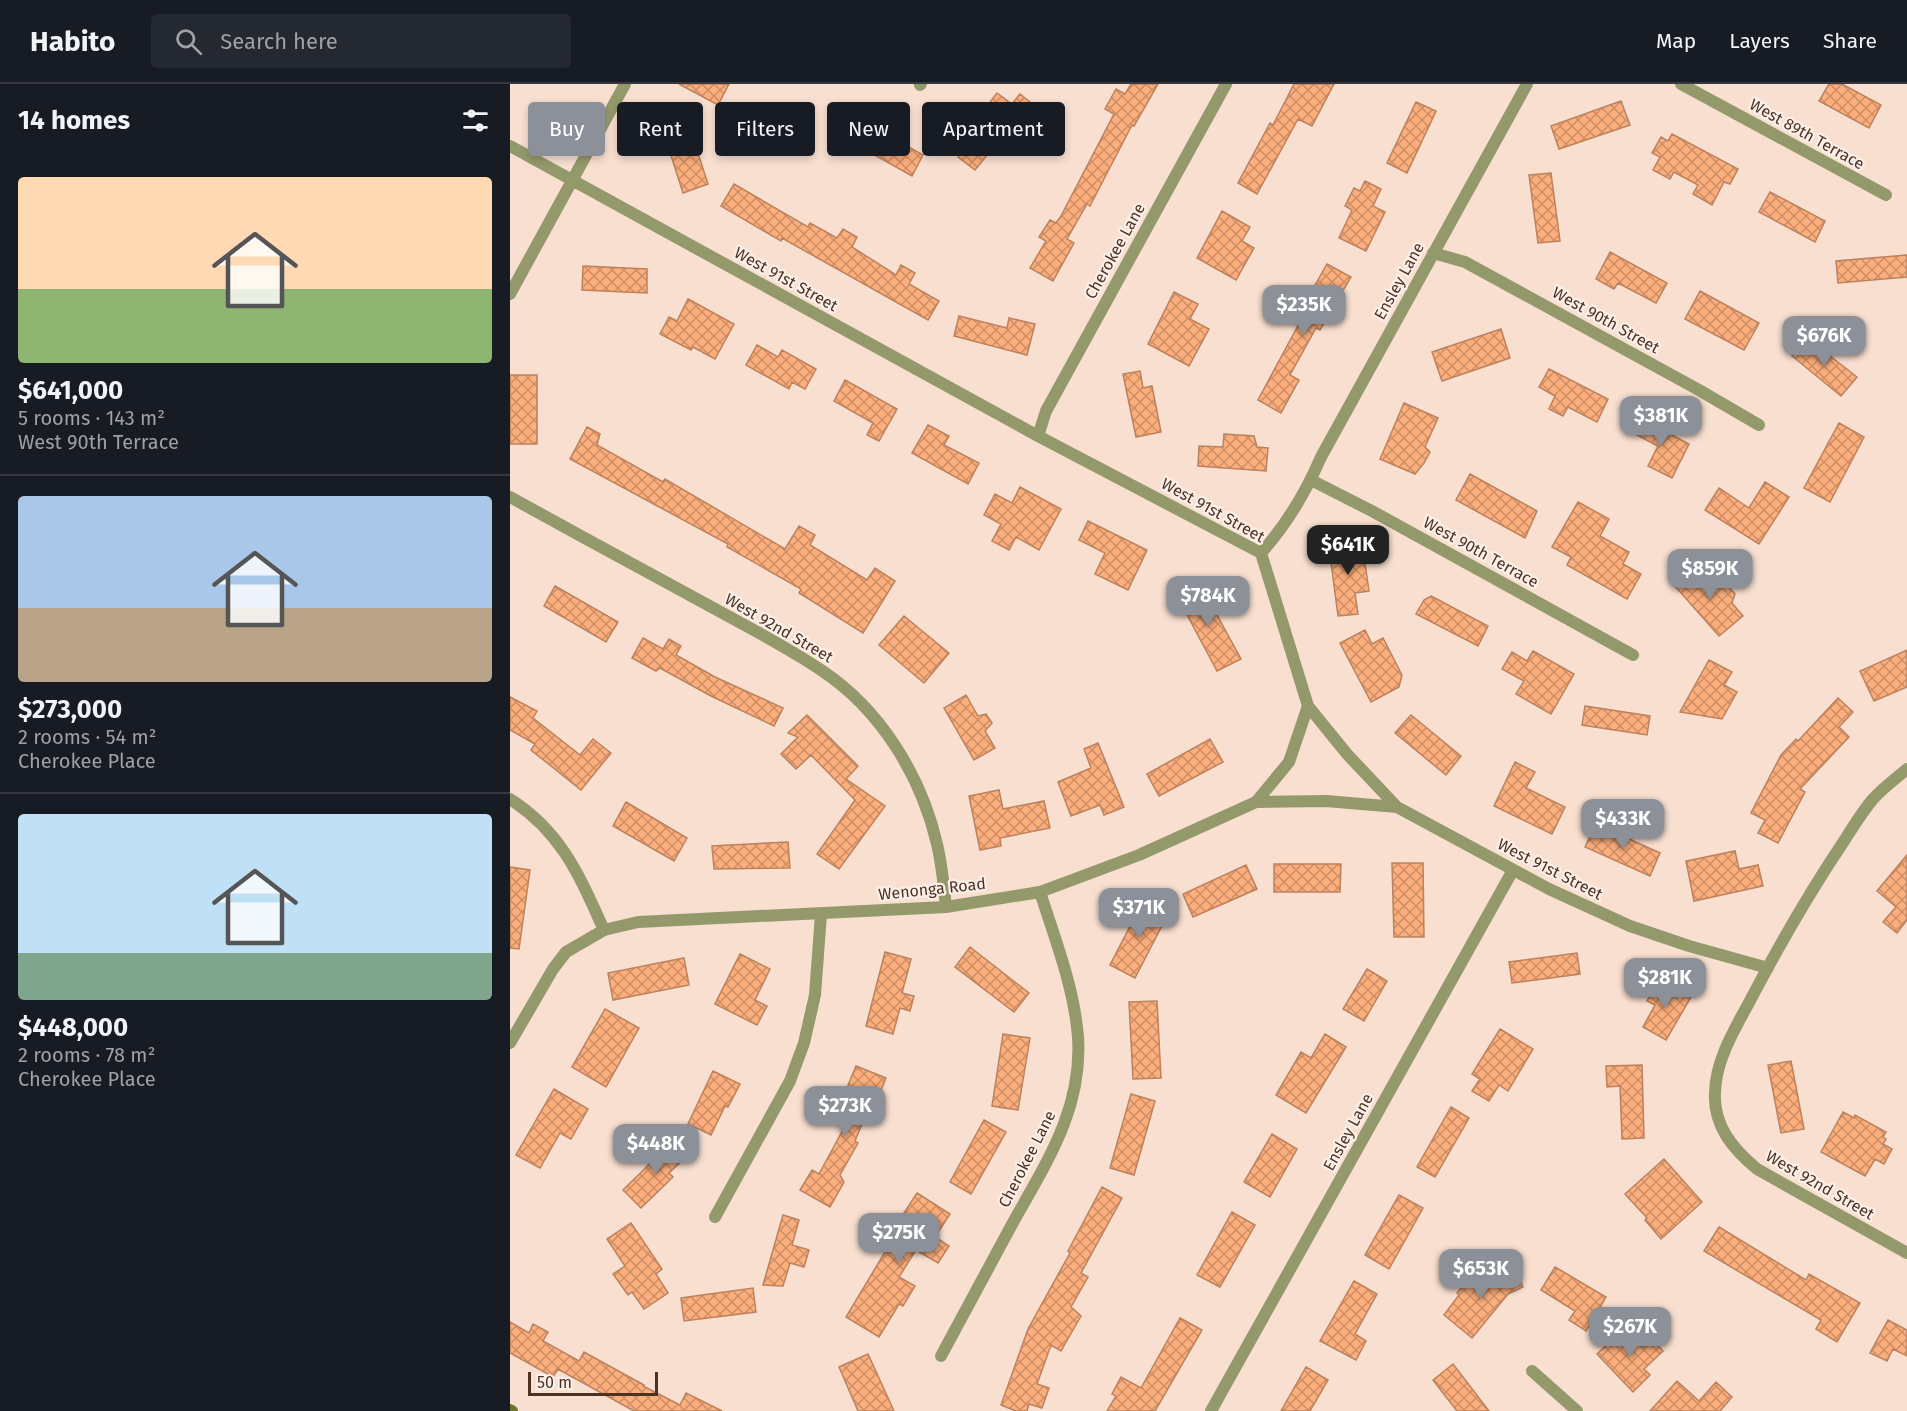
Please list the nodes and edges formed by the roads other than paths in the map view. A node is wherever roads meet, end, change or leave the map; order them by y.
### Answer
1 (625, 84) edge
2 (1226, 84) edge
3 (1527, 84) edge
4 (1681, 84) edge
5 (510, 146) edge
6 (572, 180) junction
7 (1886, 195) dead end
8 (1433, 253) junction
9 (510, 294) edge
10 (1759, 425) dead end
11 (1038, 436) junction
12 (1311, 480) junction
13 (510, 497) edge
14 (1261, 553) junction
15 (1633, 655) dead end
16 (1308, 706) junction
17 (1907, 769) edge
18 (510, 799) edge
19 (1256, 802) junction
20 (1397, 807) junction
21 (1514, 870) junction
22 (1040, 892) junction
23 (946, 907) junction
24 (821, 914) junction
25 (604, 930) junction
26 (1768, 968) junction
27 (510, 1043) edge
28 (715, 1217) dead end
29 (1907, 1253) edge
30 (941, 1356) dead end
31 (1532, 1371) dead end
32 (1211, 1411) edge
33 (1577, 1411) edge

1 - 6 street
2 - 11 street, Cherokee Lane
3 - 8 street, Ensley Lane
4 - 7 street, West 89th Terrace
5 - 6 street, West 91st Street
6 - 9 street
6 - 11 street, West 91st Street
8 - 10 street, West 90th Street
8 - 12 street, Ensley Lane
11 - 14 street, West 91st Street
12 - 14 street, Ensley Lane
12 - 15 street, West 90th Terrace
13 - 23 street, West 92nd Street
14 - 16 street, West 91st Street
16 - 19 street
16 - 20 street, West 91st Street
17 - 26 street
18 - 25 street
19 - 20 street, Wenonga Road
19 - 22 street, Wenonga Road
20 - 21 street, West 91st Street
21 - 26 street, West 91st Street
21 - 32 street, Ensley Lane
22 - 23 street, Wenonga Road
22 - 30 street, Cherokee Lane
23 - 24 street, Wenonga Road
24 - 25 street, Wenonga Road
24 - 28 street
25 - 27 street, Wenonga Road
26 - 29 street, West 92nd Street
31 - 33 street

